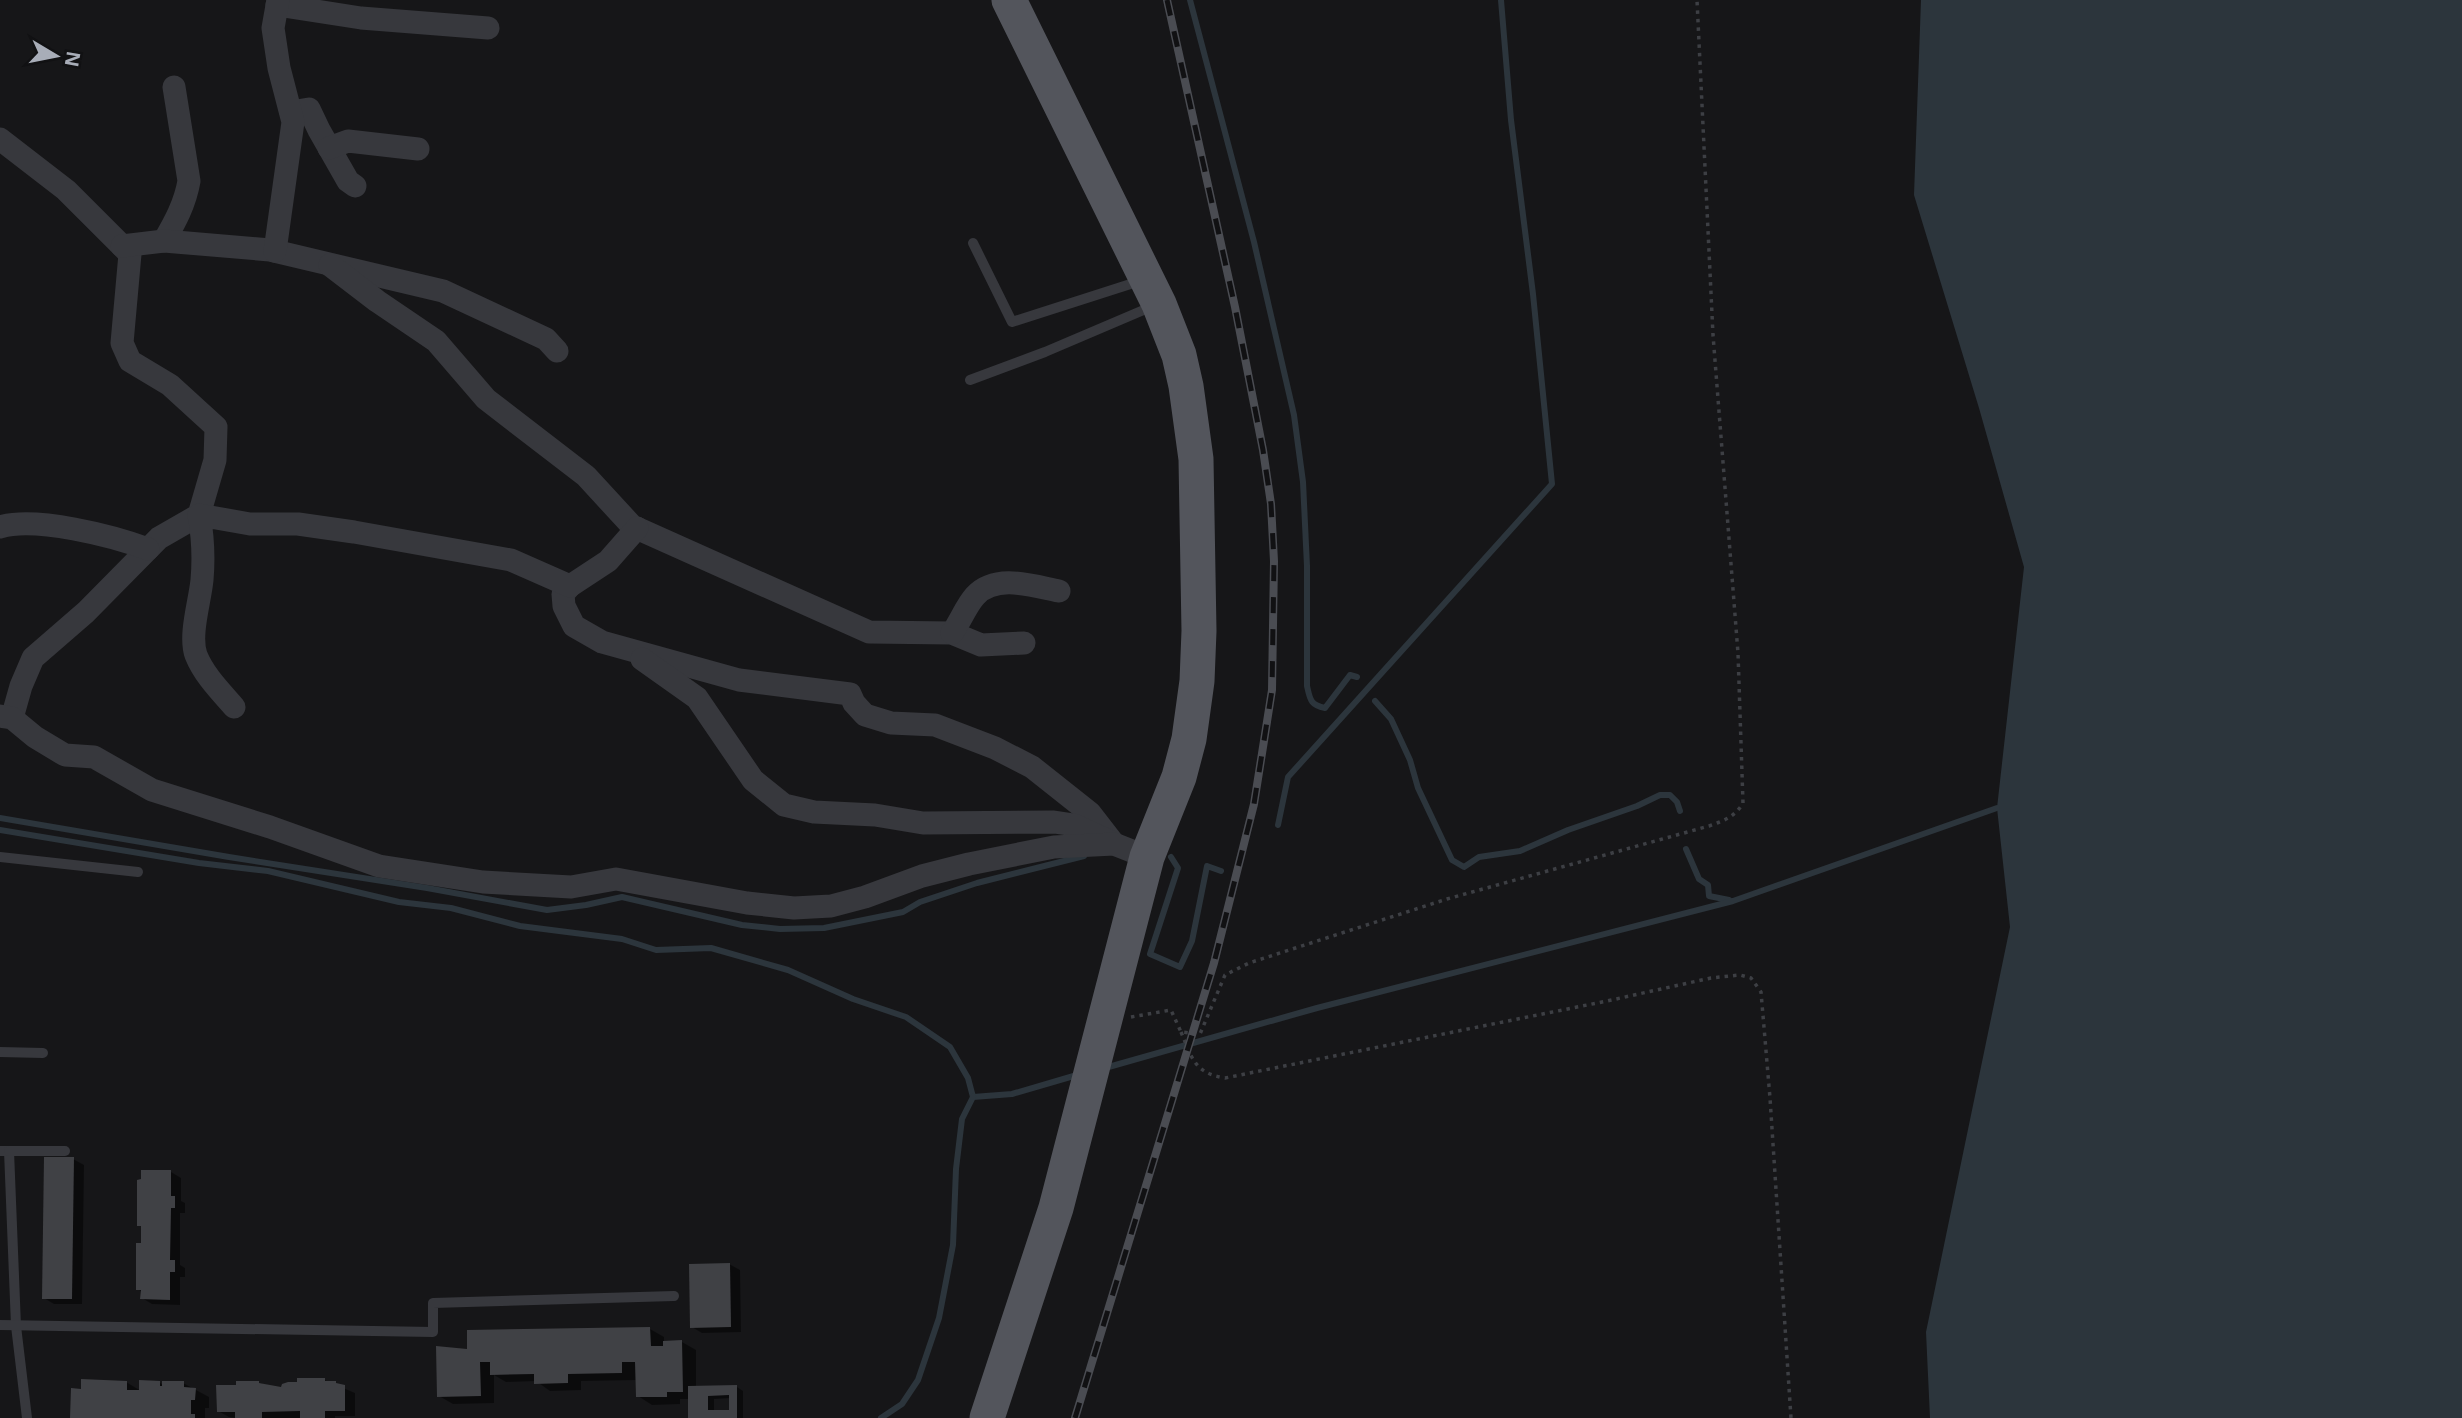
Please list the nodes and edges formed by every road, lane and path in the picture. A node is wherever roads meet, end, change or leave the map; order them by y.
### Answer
1 (1009, 0) edge
2 (1697, 0) edge
3 (277, 3) edge
4 (488, 28) dead end
5 (174, 87) dead end
6 (290, 112) junction
7 (0, 139) edge
8 (329, 148) junction
9 (418, 149) dead end
10 (355, 186) dead end
11 (164, 241) junction
12 (973, 243) dead end
13 (122, 246) junction
14 (275, 251) junction
15 (330, 265) junction
16 (1152, 291) junction
17 (557, 351) dead end
18 (970, 380) dead end
19 (199, 515) junction
20 (0, 527) edge
21 (638, 528) junction
22 (148, 549) junction
23 (570, 586) junction
24 (1059, 591) dead end
25 (952, 633) junction
26 (1024, 643) dead end
27 (631, 650) junction
28 (234, 707) dead end
29 (6, 717) edge
30 (1114, 844) junction
31 (1147, 857) junction
32 (0, 858) edge
33 (138, 872) dead end
34 (1181, 1032) junction
35 (1099, 1037) junction
36 (0, 1052) edge
37 (43, 1053) dead end
38 (4, 1151) edge
39 (65, 1152) dead end
40 (674, 1296) dead end
41 (0, 1325) edge
42 (16, 1325) junction
43 (27, 1418) edge
44 (987, 1418) edge
45 (1791, 1418) edge

1 - 16 main road
2 - 34 path
3 - 4 street
3 - 6 street
5 - 11 street
6 - 8 street
6 - 14 street
7 - 13 street
8 - 9 street
8 - 10 street
11 - 13 street
11 - 14 street
12 - 16 lane
13 - 19 street
14 - 15 street
15 - 17 street
15 - 21 street
16 - 18 lane
16 - 31 main road
19 - 22 street
19 - 23 street
19 - 28 street
20 - 22 street
21 - 23 street
21 - 25 street
22 - 29 street
23 - 27 street
24 - 25 street
25 - 26 street
27 - 30 street
27 - 30 street
29 - 30 street
30 - 31 street
31 - 35 main road
32 - 33 lane
34 - 35 path
34 - 45 path
35 - 44 main road
36 - 37 lane
38 - 39 lane
38 - 42 lane
40 - 42 lane
41 - 42 lane
42 - 43 lane

